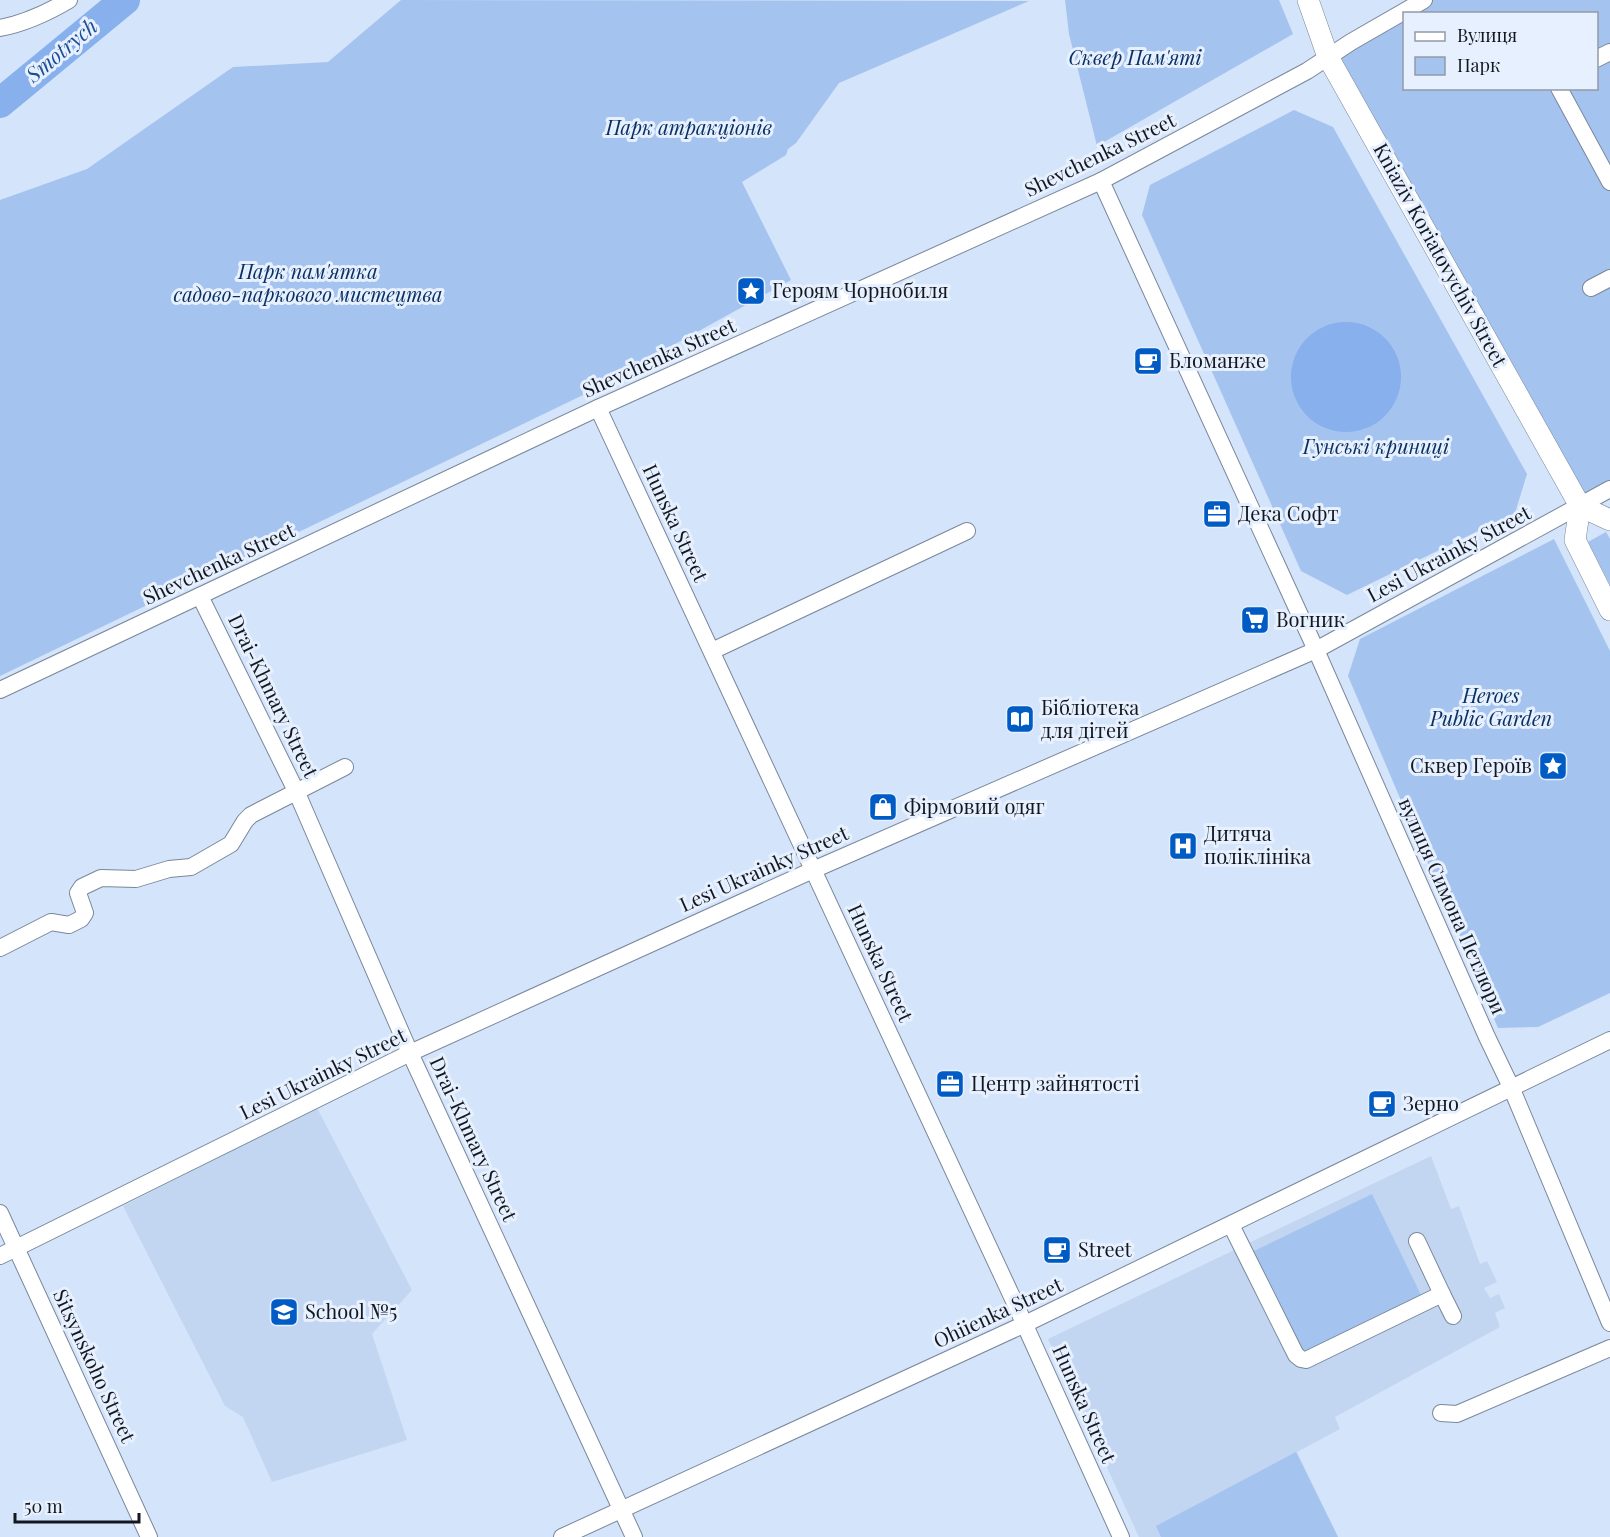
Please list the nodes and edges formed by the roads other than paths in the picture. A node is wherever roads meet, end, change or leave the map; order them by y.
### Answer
1 (69, 0) edge
2 (1308, 0) edge
3 (1424, 0) edge
4 (1403, 12) edge
5 (1404, 12) edge
6 (0, 28) edge
7 (1328, 57) junction
8 (1560, 90) edge
9 (1101, 181) junction
10 (1610, 182) edge
11 (1610, 278) edge
12 (1591, 288) dead end
13 (598, 408) junction
14 (1610, 489) edge
15 (1580, 506) junction
16 (1610, 519) edge
17 (967, 531) dead end
18 (200, 596) junction
19 (1610, 610) edge
20 (1316, 650) junction
21 (712, 651) junction
22 (0, 690) edge
23 (345, 767) dead end
24 (297, 793) junction
25 (813, 870) junction
26 (0, 948) edge
27 (1610, 1040) edge
28 (410, 1053) junction
29 (1511, 1087) junction
30 (0, 1213) edge
31 (1231, 1225) junction
32 (1417, 1241) dead end
33 (16, 1249) junction
34 (0, 1256) edge
35 (1442, 1294) junction
36 (1453, 1316) dead end
37 (1610, 1323) edge
38 (1025, 1324) junction
39 (1610, 1348) edge
40 (1441, 1413) dead end
41 (620, 1509) junction
42 (149, 1537) edge
43 (561, 1537) edge
44 (634, 1537) edge
45 (1121, 1537) edge

1 - 6 street
2 - 7 main road, Kniaziv Koriatovychiv Street
3 - 5 street, Shevchenka Street
4 - 7 street, Shevchenka Street
7 - 9 street, Shevchenka Street
7 - 15 main road, Kniaziv Koriatovychiv Street
8 - 10 street
9 - 13 street, Shevchenka Street
9 - 20 street, вулиця Симона Петлюри
11 - 12 street
13 - 18 street, Shevchenka Street
13 - 21 street, Hunska Street
14 - 15 street, Lesi Ukrainky Street
15 - 16 main road
15 - 19 main road
15 - 20 street, Lesi Ukrainky Street
17 - 21 street
18 - 22 street, Shevchenka Street
18 - 24 street, Drai-Khmary Street
20 - 25 street, Lesi Ukrainky Street
20 - 29 street, вулиця Симона Петлюри
21 - 25 street, Hunska Street
23 - 24 street
24 - 26 street
24 - 28 street, Drai-Khmary Street
25 - 28 street, Lesi Ukrainky Street
25 - 38 street, Hunska Street
27 - 29 street, Ohiienka Street
28 - 33 street, Lesi Ukrainky Street
28 - 41 street, Drai-Khmary Street
29 - 31 street, Ohiienka Street
29 - 37 street, вулиця Симона Петлюри
30 - 33 street, Sitsynskoho Street
31 - 35 street
31 - 38 street, Ohiienka Street
32 - 35 street
33 - 34 street, Lesi Ukrainky Street
33 - 42 street, Sitsynskoho Street
35 - 36 street
38 - 41 street, Ohiienka Street
38 - 45 street, Hunska Street
39 - 40 street
41 - 43 street, Ohiienka Street
41 - 44 street, Drai-Khmary Street

